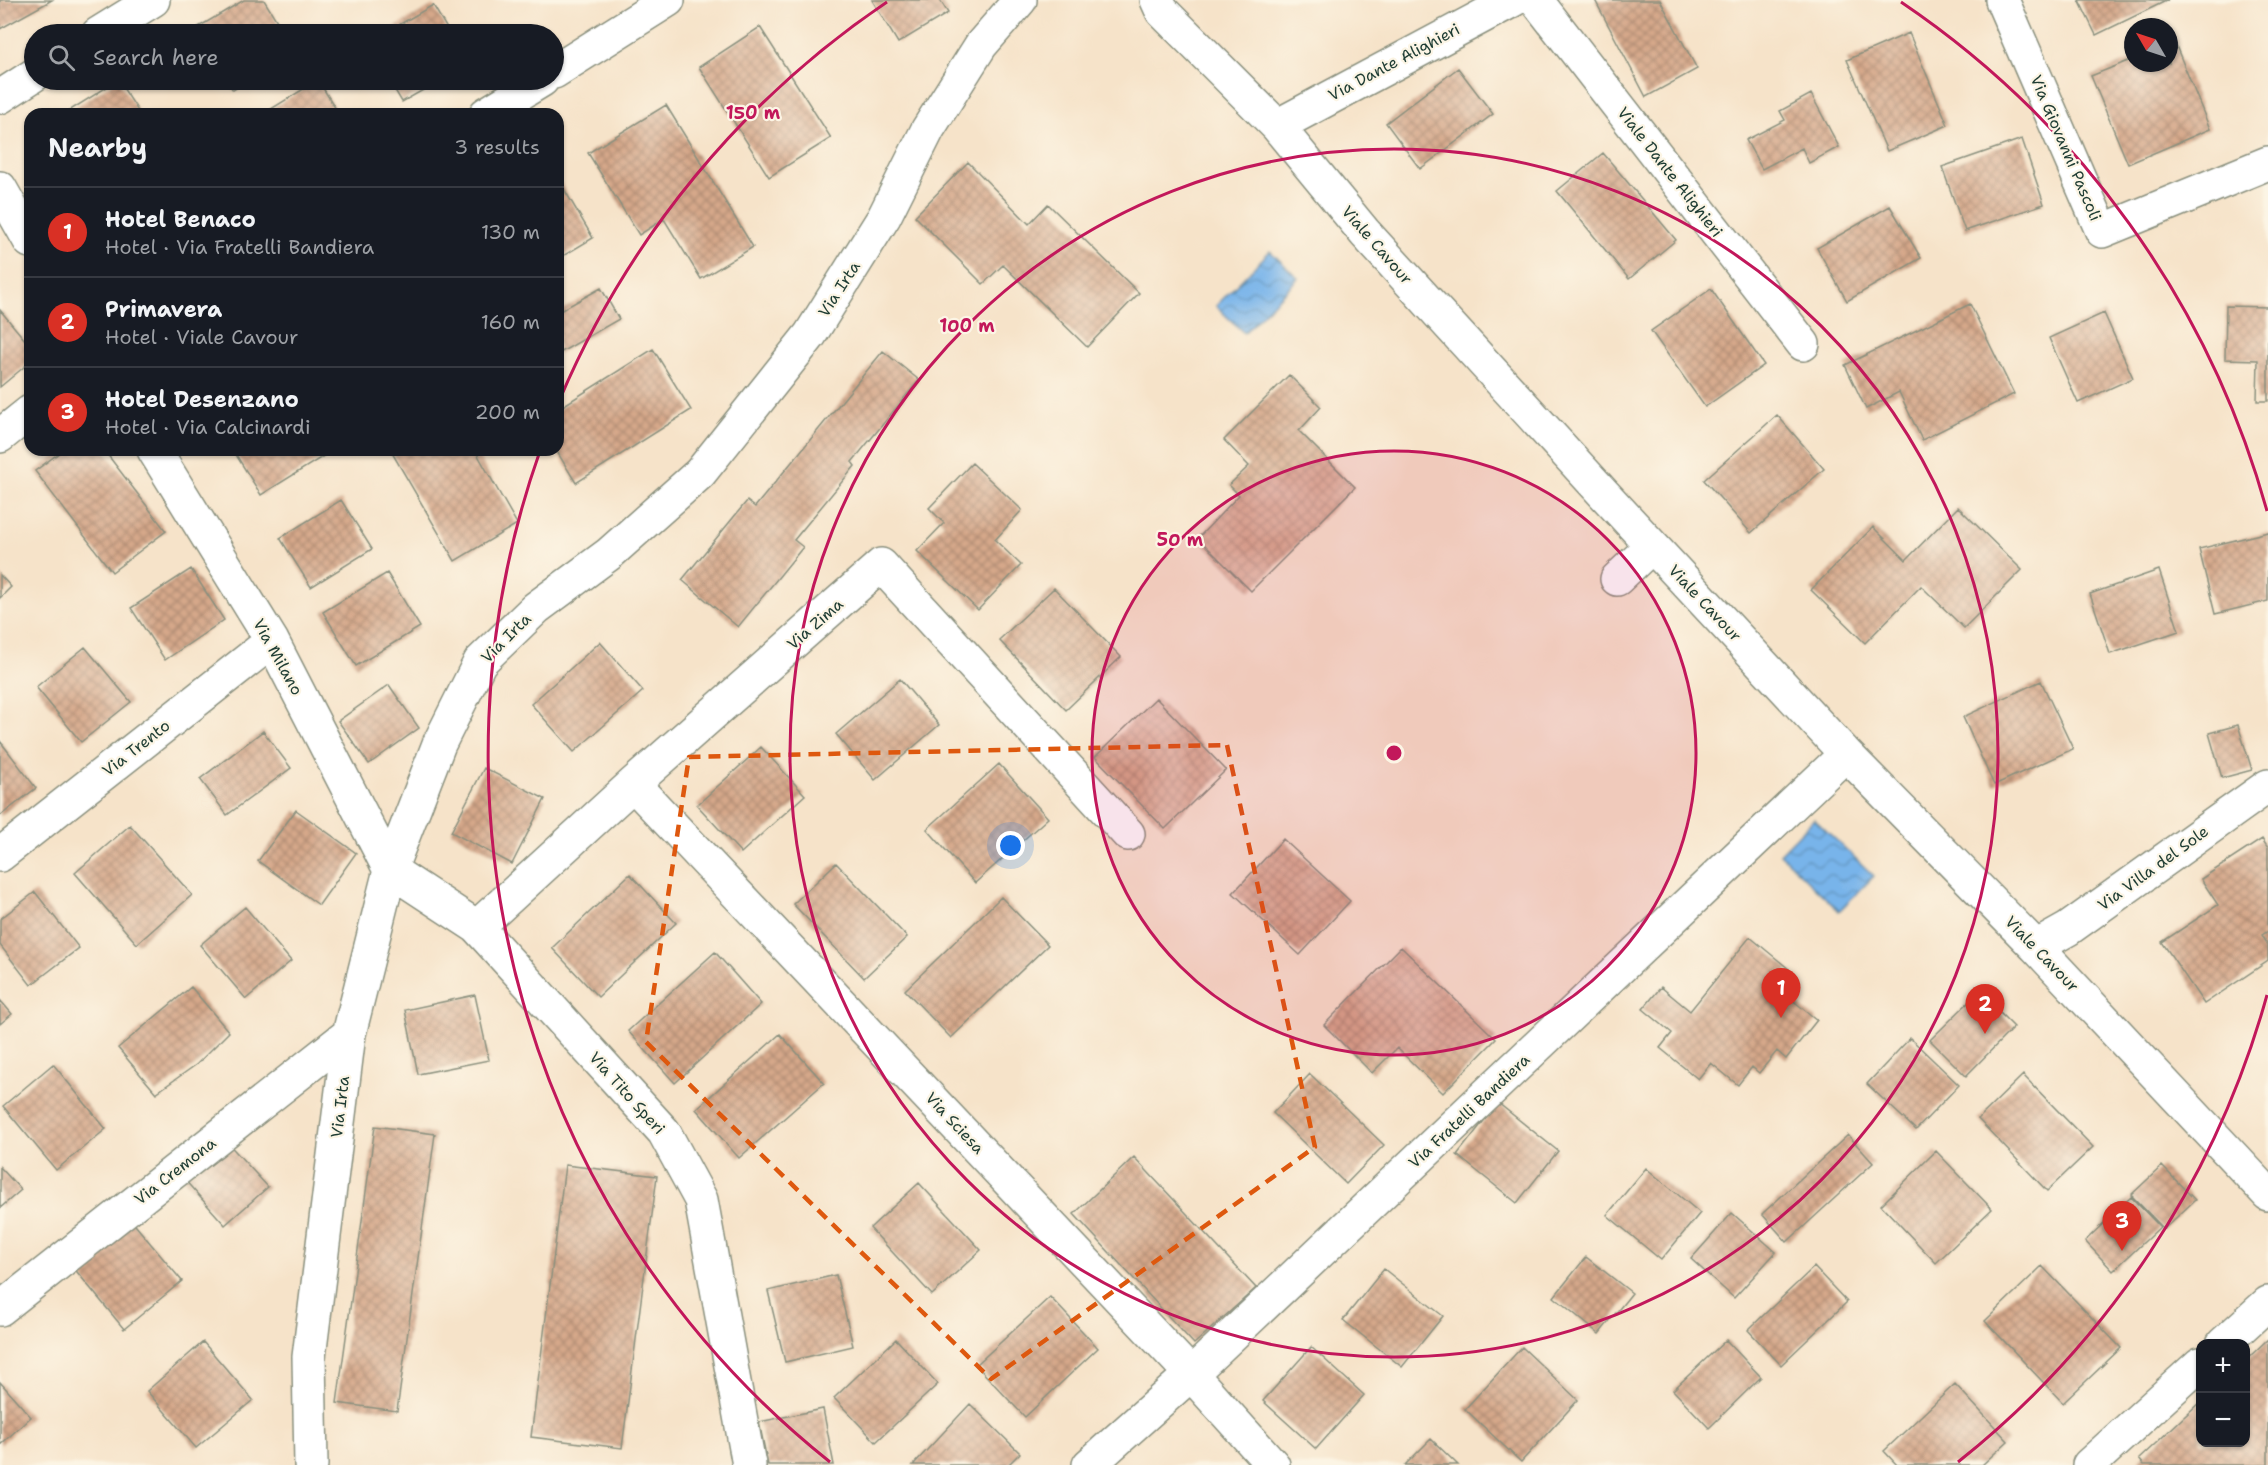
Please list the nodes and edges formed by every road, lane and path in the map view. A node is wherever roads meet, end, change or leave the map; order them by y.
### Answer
1 (153, 0) edge
2 (668, 0) edge
3 (1020, 0) edge
4 (1157, 0) edge
5 (1513, 0) edge
6 (1536, 0) edge
7 (2002, 0) edge
8 (114, 24) edge
9 (564, 66) edge
10 (24, 81) edge
11 (526, 90) edge
12 (0, 97) edge
13 (496, 108) edge
14 (1277, 126) junction
15 (2268, 163) edge
16 (0, 188) edge
17 (24, 230) edge
18 (1803, 345) dead end
19 (24, 417) edge
20 (0, 436) edge
21 (158, 456) edge
22 (1652, 546) junction
23 (1617, 579) dead end
24 (272, 641) junction
25 (1846, 754) junction
26 (633, 784) junction
27 (2268, 786) edge
28 (1128, 834) dead end
29 (0, 855) edge
30 (390, 870) junction
31 (477, 927) junction
32 (2036, 947) junction
33 (349, 1034) junction
34 (2268, 1194) edge
35 (2268, 1302) edge
36 (0, 1309) edge
37 (2228, 1339) edge
38 (2196, 1368) edge
39 (1191, 1374) junction
40 (311, 1465) edge
41 (750, 1465) edge
42 (1089, 1465) edge
43 (1273, 1465) edge
44 (2089, 1465) edge

1 - 8 street
2 - 9 street
3 - 30 street, Via Irta
4 - 14 street, Viale Cavour
5 - 14 street, Via Dante Alighieri
6 - 18 street, Viale Dante Alighieri
7 - 15 street, Via Giovanni Pascoli
10 - 12 street
11 - 13 street
14 - 22 street, Viale Cavour
16 - 17 street
19 - 20 street
21 - 24 street, Via Milano
22 - 23 street
22 - 25 street, Viale Cavour
24 - 29 street, Via Trento
24 - 30 street, Via Milano
25 - 32 street, Viale Cavour
25 - 39 street, Via Fratelli Bandiera
26 - 28 street, Via Zima
26 - 31 street, Via Zima
26 - 39 street, Via Sciesa
27 - 32 street, Via Villa del Sole
30 - 31 street, Via Tito Speri
30 - 33 street, Via Irta
31 - 41 street, Via Tito Speri
32 - 34 street, Viale Cavour
33 - 36 street, Via Cremona
33 - 40 street, Via Irta
35 - 37 street
38 - 44 street
39 - 42 street, Via Fratelli Bandiera
39 - 43 street, Via Sciesa

